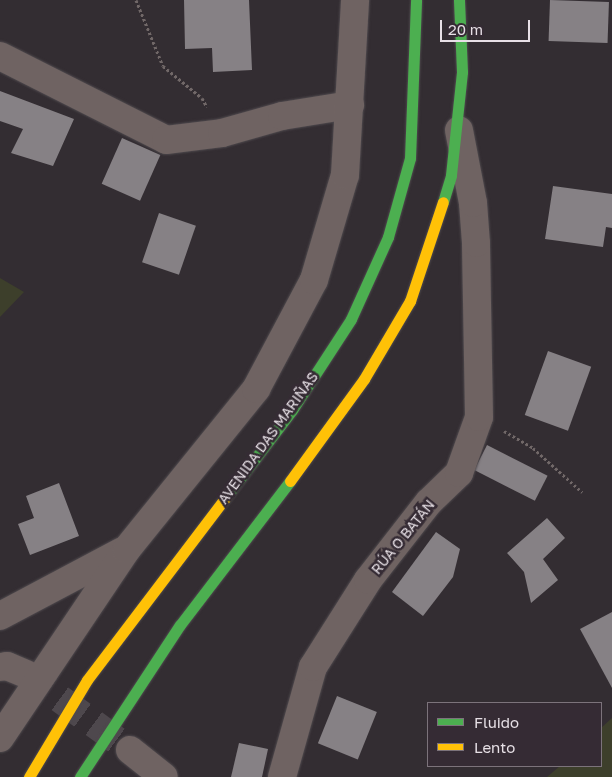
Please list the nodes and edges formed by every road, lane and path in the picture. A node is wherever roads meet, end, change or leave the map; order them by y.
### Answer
1 (136, 0) edge
2 (355, 0) edge
3 (416, 0) edge
4 (459, 0) edge
5 (0, 56) edge
6 (350, 105) junction
7 (457, 122) junction
8 (222, 133) junction
9 (479, 417) junction
10 (582, 492) dead end
11 (127, 549) junction
12 (0, 616) edge
13 (0, 738) edge
14 (130, 750) tunnel mouth
15 (28, 777) edge
16 (80, 777) edge
17 (164, 777) edge
18 (282, 777) edge

1 - 8 path
2 - 6 street
3 - 15 highway, AVENIDA DAS MARIÑAS
4 - 7 highway
5 - 8 street
6 - 8 street
6 - 11 street
7 - 9 street
7 - 16 highway
9 - 10 path
9 - 18 street, RÚA O BATÁN
11 - 12 street
11 - 13 street
14 - 17 street

